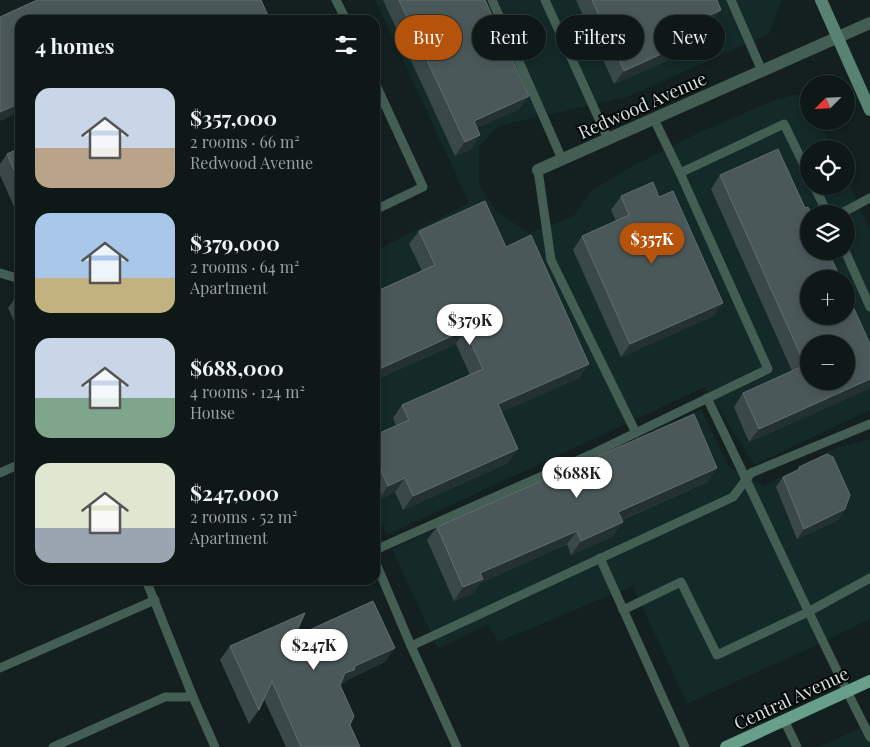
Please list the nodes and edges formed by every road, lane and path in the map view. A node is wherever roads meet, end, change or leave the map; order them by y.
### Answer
1 (336, 0) edge
2 (492, 0) edge
3 (545, 0) edge
4 (732, 0) edge
5 (821, 0) edge
6 (344, 15) edge
7 (870, 22) edge
8 (837, 37) junction
9 (762, 71) junction
10 (380, 94) edge
11 (870, 110) edge
12 (654, 119) junction
13 (608, 139) junction
14 (800, 156) edge
15 (562, 159) junction
16 (538, 170) joint
17 (680, 172) junction
18 (870, 198) edge
19 (855, 206) edge
20 (380, 208) edge
21 (849, 260) edge
22 (0, 273) edge
23 (15, 278) edge
24 (870, 307) edge
25 (707, 398) junction
26 (870, 424) edge
27 (636, 433) junction
28 (15, 466) edge
29 (0, 473) edge
30 (747, 479) junction
31 (380, 548) edge
32 (600, 558) junction
33 (380, 573) edge
34 (870, 578) edge
35 (148, 585) edge
36 (155, 600) junction
37 (623, 610) junction
38 (808, 612) junction
39 (411, 646) junction
40 (0, 668) edge
41 (870, 681) edge
42 (847, 692) junction
43 (193, 698) junction
44 (784, 720) junction
45 (870, 737) edge
46 (742, 744) edge
47 (52, 747) edge
48 (215, 747) edge
49 (457, 747) edge
50 (685, 747) edge
51 (726, 747) edge
52 (797, 747) edge

1 - 6 lane
2 - 15 lane
3 - 13 lane
4 - 9 lane
5 - 8 street
7 - 8 street, Redwood Avenue
8 - 9 street, Redwood Avenue
8 - 11 street
9 - 12 street, Redwood Avenue
10 - 20 lane
12 - 13 street, Redwood Avenue
12 - 17 lane
13 - 15 street, Redwood Avenue
14 - 17 lane
15 - 16 street, Redwood Avenue
16 - 27 lane
17 - 25 lane
18 - 19 lane
21 - 24 lane
22 - 23 lane
25 - 27 lane
25 - 30 lane
26 - 30 lane
27 - 31 lane
28 - 29 lane
30 - 32 lane
30 - 38 lane
32 - 37 lane
32 - 39 lane
33 - 39 lane
34 - 38 lane
35 - 36 lane
36 - 40 lane
36 - 43 lane
37 - 38 lane
37 - 50 lane
38 - 42 lane
39 - 49 lane
41 - 42 main road, Central Avenue
42 - 44 main road, Central Avenue
42 - 45 lane
43 - 47 lane
43 - 48 lane
44 - 46 main road, Central Avenue
44 - 52 lane
46 - 51 main road, Central Avenue

